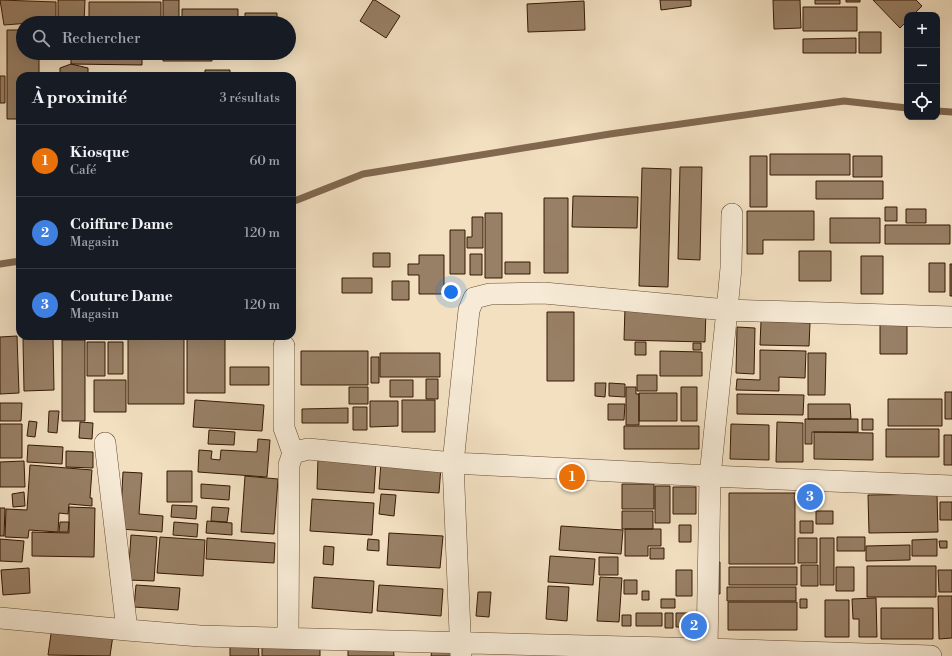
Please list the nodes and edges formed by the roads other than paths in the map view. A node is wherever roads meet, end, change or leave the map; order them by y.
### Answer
1 (732, 214) dead end
2 (727, 310) junction
3 (952, 317) edge
4 (284, 346) dead end
5 (106, 443) dead end
6 (293, 453) junction
7 (453, 463) junction
8 (710, 476) junction
9 (952, 486) edge
10 (0, 618) edge
11 (127, 630) junction
12 (288, 638) junction
13 (461, 649) edge
14 (713, 652) edge
15 (931, 656) edge

1 - 2 street
2 - 3 street
2 - 7 street
2 - 8 street
4 - 6 street
5 - 11 street
6 - 7 street
6 - 12 street
7 - 8 street
7 - 13 street
8 - 9 street
8 - 14 street
10 - 11 street
11 - 12 street
12 - 13 street
13 - 14 street
14 - 15 street

